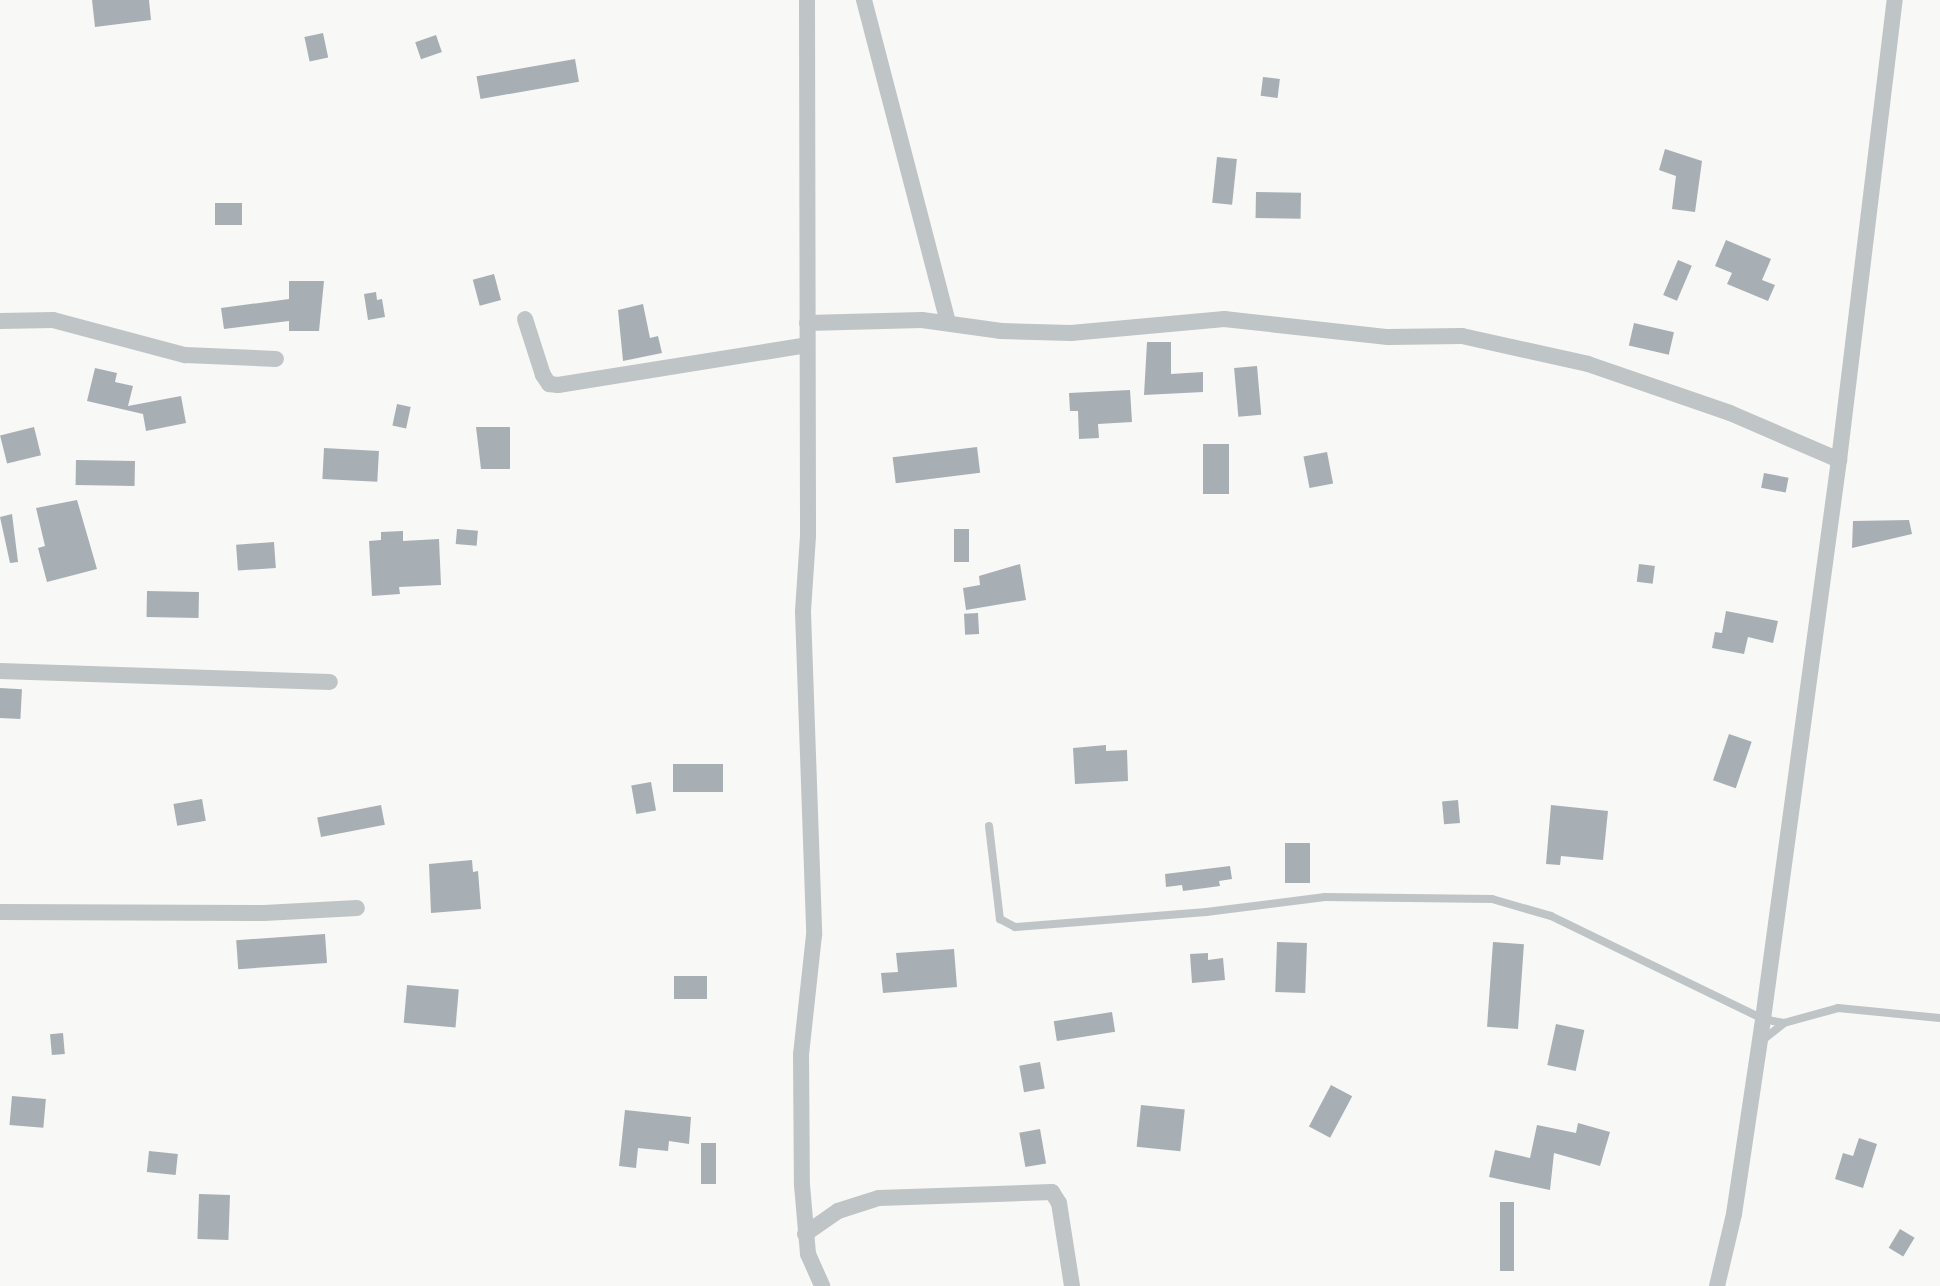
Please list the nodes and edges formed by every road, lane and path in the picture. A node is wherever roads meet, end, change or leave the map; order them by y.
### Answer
1 (807, 0) edge
2 (864, 0) edge
3 (1895, 0) edge
4 (525, 318) dead end
5 (0, 321) edge
6 (948, 322) junction
7 (807, 323) junction
8 (807, 345) junction
9 (276, 359) dead end
10 (1839, 460) junction
11 (0, 671) edge
12 (330, 682) dead end
13 (989, 826) dead end
14 (357, 908) dead end
15 (0, 912) edge
16 (1940, 1018) edge
17 (1763, 1019) junction
18 (1784, 1023) junction
19 (1759, 1043) junction
20 (805, 1234) junction
21 (822, 1286) edge
22 (1072, 1286) edge
23 (1717, 1286) edge

1 - 7 street
2 - 6 street
3 - 10 street
4 - 8 street
5 - 9 street
6 - 7 street
6 - 10 street
7 - 8 street
8 - 20 street
10 - 17 street
11 - 12 street
13 - 17 lane
14 - 15 street
16 - 18 lane
17 - 18 lane
17 - 19 street
18 - 19 lane
19 - 23 street
20 - 21 street
20 - 22 street

